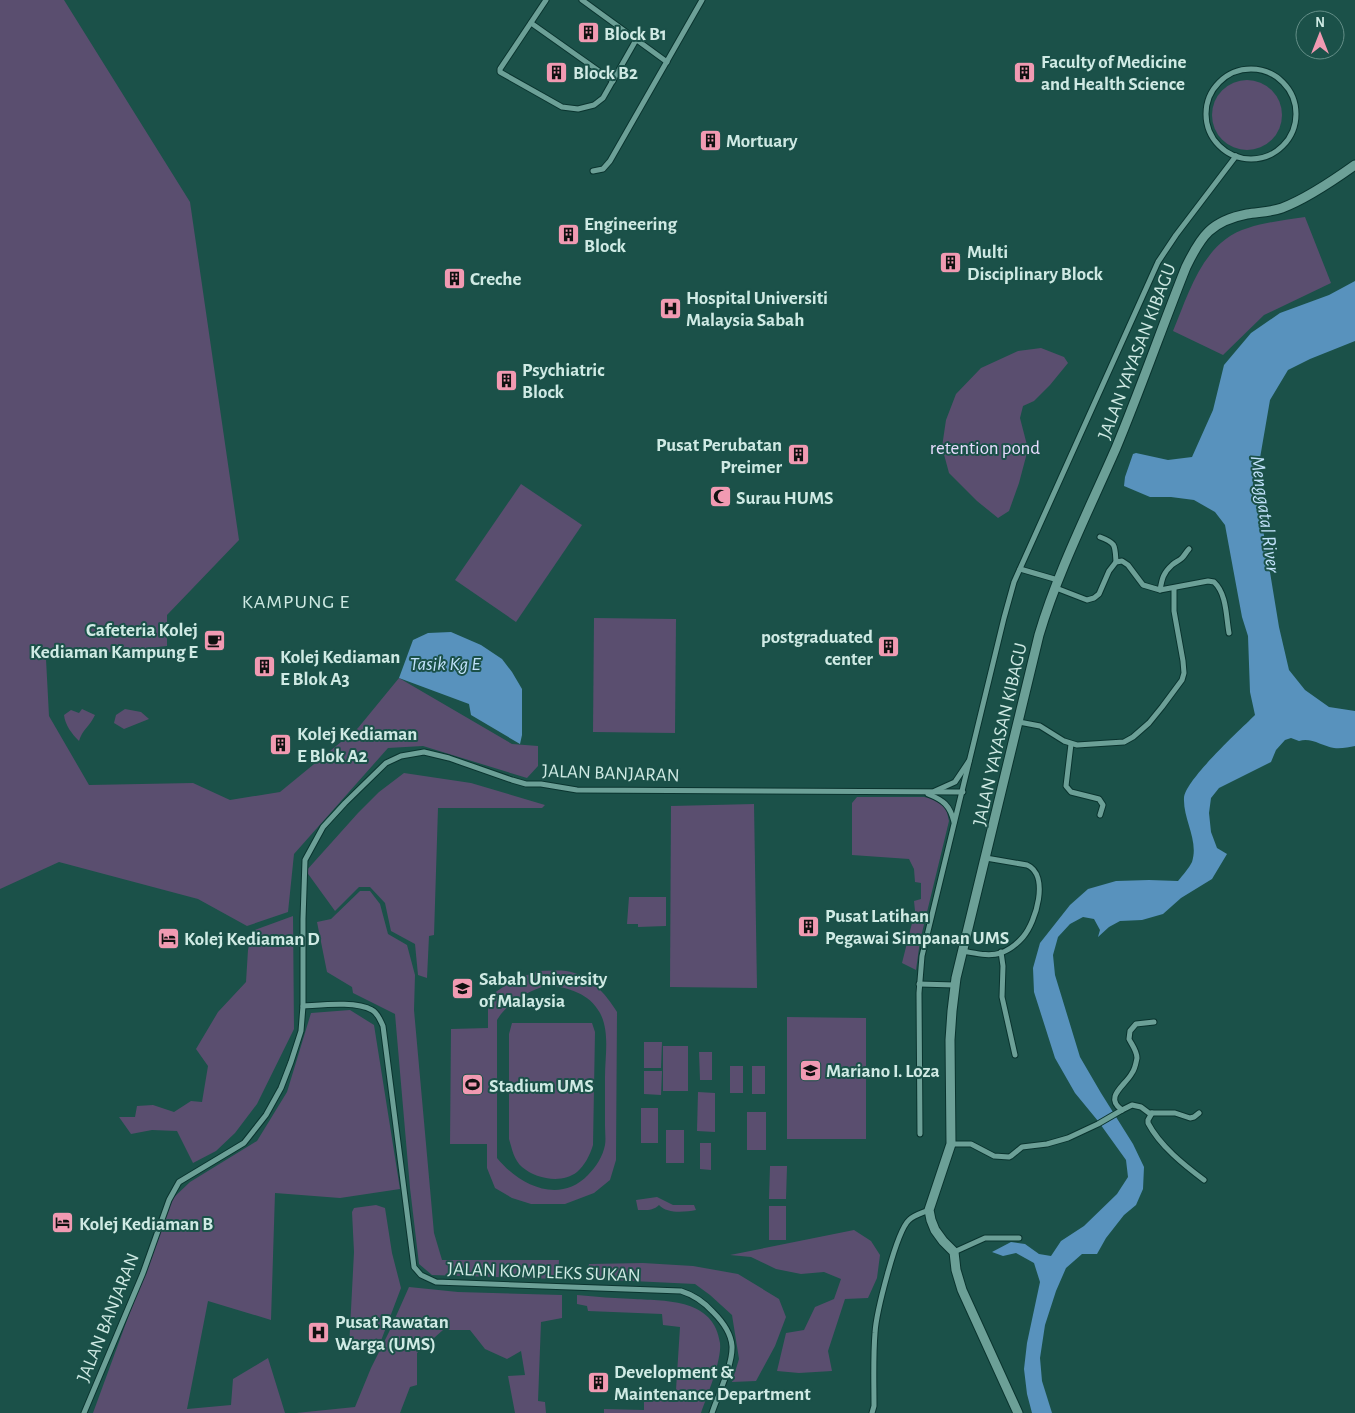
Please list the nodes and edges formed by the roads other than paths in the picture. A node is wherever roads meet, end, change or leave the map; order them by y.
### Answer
1 (546, 0) edge
2 (582, 0) edge
3 (702, 0) edge
4 (530, 23) junction
5 (636, 40) junction
6 (666, 62) junction
7 (613, 81) junction
8 (1236, 156) junction
9 (1355, 165) edge
10 (593, 171) dead end
11 (1100, 537) dead end
12 (1189, 549) dead end
13 (1116, 562) junction
14 (1020, 568) junction
15 (1057, 584) junction
16 (1174, 588) junction
17 (1160, 590) junction
18 (1229, 633) dead end
19 (1019, 722) junction
20 (1071, 744) junction
21 (971, 759) junction
22 (925, 792) junction
23 (962, 792) junction
24 (1100, 816) dead end
25 (955, 822) junction
26 (986, 858) junction
27 (962, 951) junction
28 (1001, 952) junction
29 (919, 984) junction
30 (956, 985) junction
31 (303, 1006) junction
32 (1154, 1022) dead end
33 (1016, 1055) dead end
34 (1122, 1110) junction
35 (1199, 1112) dead end
36 (1152, 1113) junction
37 (920, 1134) dead end
38 (951, 1144) junction
39 (1204, 1180) dead end
40 (929, 1210) junction
41 (1019, 1238) dead end
42 (954, 1252) junction
43 (84, 1413) edge
44 (712, 1413) edge
45 (872, 1413) edge
46 (1018, 1413) edge

1 - 4 street
2 - 5 street
3 - 6 street
4 - 7 street
4 - 7 street
5 - 6 street
5 - 7 street
6 - 10 street
8 - 8 street
8 - 14 street
9 - 15 street, JALAN YAYASAN KIBAGU
11 - 13 street
12 - 17 street
13 - 15 street
13 - 17 street
14 - 15 street
14 - 21 street
15 - 19 street, JALAN YAYASAN KIBAGU
16 - 17 street
16 - 18 street
16 - 20 street
19 - 20 street
19 - 26 street, JALAN YAYASAN KIBAGU
20 - 24 street
21 - 22 street
21 - 23 street
22 - 23 street, JALAN BANJARAN
22 - 25 street
22 - 31 street, JALAN BANJARAN
23 - 25 street
25 - 29 street
26 - 27 street, JALAN YAYASAN KIBAGU
26 - 28 street
27 - 28 street
27 - 30 street, JALAN YAYASAN KIBAGU
28 - 33 street
29 - 30 street
29 - 37 street
30 - 38 street, JALAN YAYASAN KIBAGU
31 - 43 street, JALAN BANJARAN
31 - 44 street, JALAN KOMPLEKS SUKAN
32 - 34 street
34 - 36 street
34 - 38 street
35 - 36 street
36 - 39 street
38 - 40 street, JALAN YAYASAN KIBAGU
40 - 42 street
40 - 45 street
41 - 42 street
42 - 46 street

